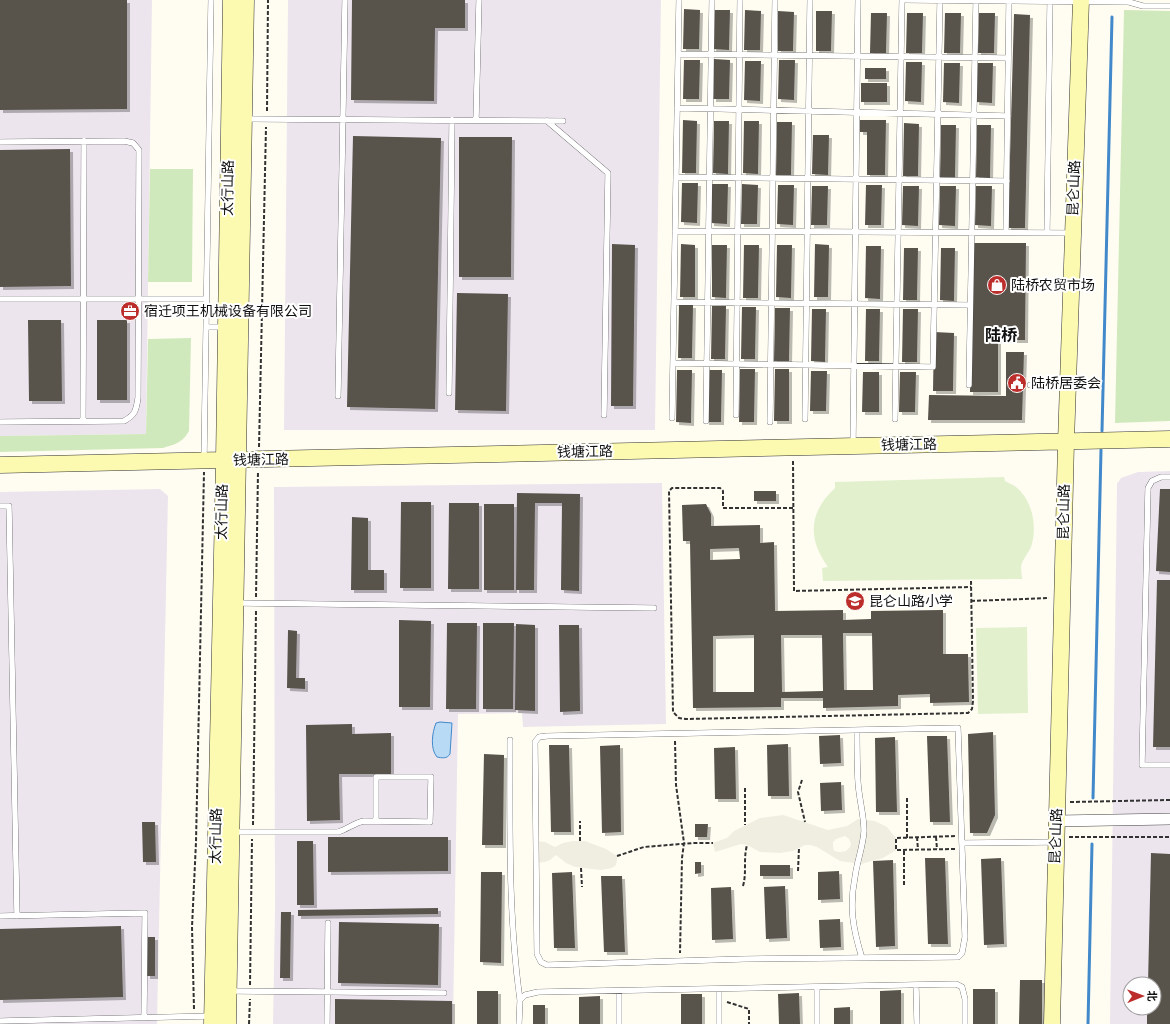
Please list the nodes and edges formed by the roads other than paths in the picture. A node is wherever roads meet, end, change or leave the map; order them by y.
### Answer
1 (211, 0) edge
2 (231, 0) edge
3 (246, 0) edge
4 (346, 0) edge
5 (479, 0) edge
6 (678, 0) edge
7 (712, 0) edge
8 (740, 0) edge
9 (775, 0) edge
10 (810, 0) edge
11 (858, 0) edge
12 (902, 0) edge
13 (906, 0) edge
14 (940, 0) edge
15 (976, 0) edge
16 (1009, 1) edge
17 (1050, 1) edge
18 (1080, 1) edge
19 (1170, 6) edge
20 (678, 54) junction
21 (711, 55) junction
22 (740, 55) junction
23 (774, 55) junction
24 (809, 56) junction
25 (858, 56) junction
26 (901, 57) junction
27 (938, 57) junction
28 (975, 58) junction
29 (1008, 58) junction
30 (677, 108) junction
31 (710, 109) junction
32 (739, 110) junction
33 (774, 110) junction
34 (809, 111) junction
35 (857, 112) junction
36 (900, 113) junction
37 (938, 114) junction
38 (974, 115) junction
39 (1008, 116) junction
40 (236, 119) junction
41 (343, 120) junction
42 (452, 120) junction
43 (476, 120) junction
44 (547, 121) junction
45 (563, 121) dead end
46 (84, 141) junction
47 (0, 142) edge
48 (676, 177) junction
49 (709, 178) junction
50 (738, 178) junction
51 (773, 178) junction
52 (808, 179) junction
53 (856, 180) junction
54 (899, 180) junction
55 (936, 181) junction
56 (972, 181) junction
57 (1006, 181) junction
58 (675, 231) junction
59 (708, 231) junction
60 (738, 231) junction
61 (773, 232) junction
62 (807, 232) junction
63 (856, 232) junction
64 (898, 232) junction
65 (935, 232) junction
66 (972, 232) junction
67 (1006, 232) junction
68 (1047, 233) junction
69 (1073, 233) junction
70 (0, 299) edge
71 (84, 299) junction
72 (138, 299) junction
73 (206, 299) junction
74 (674, 302) junction
75 (707, 302) junction
76 (737, 303) junction
77 (772, 303) junction
78 (806, 303) junction
79 (855, 304) junction
80 (897, 304) junction
81 (934, 304) junction
82 (970, 305) junction
83 (206, 327) junction
84 (226, 327) junction
85 (673, 363) junction
86 (706, 364) junction
87 (736, 364) junction
88 (771, 365) junction
89 (806, 365) junction
90 (854, 366) junction
91 (896, 366) junction
92 (969, 385) dead end
93 (1030, 385) dead end
94 (1068, 386) junction
95 (449, 393) dead end
96 (338, 396) dead end
97 (604, 415) dead end
98 (736, 415) dead end
99 (672, 418) dead end
100 (805, 418) dead end
101 (895, 419) dead end
102 (83, 421) junction
103 (706, 421) dead end
104 (0, 422) edge
105 (770, 422) dead end
106 (1170, 440) edge
107 (1066, 442) junction
108 (853, 446) junction
109 (231, 460) junction
110 (204, 461) junction
111 (0, 465) edge
112 (1170, 477) edge
113 (0, 506) edge
114 (228, 603) junction
115 (654, 608) dead end
116 (857, 730) junction
117 (510, 740) dead end
118 (1170, 765) edge
119 (1170, 819) edge
120 (376, 821) junction
121 (1057, 821) junction
122 (223, 832) junction
123 (1056, 840) junction
124 (962, 846) junction
125 (0, 916) edge
126 (18, 916) junction
127 (328, 923) dead end
128 (862, 958) junction
129 (916, 985) junction
130 (817, 987) junction
131 (719, 989) junction
132 (220, 991) junction
133 (619, 991) junction
134 (327, 992) junction
135 (444, 993) dead end
136 (520, 1000) junction
137 (144, 1018) junction
138 (212, 1020) edge
139 (0, 1021) edge
140 (228, 1024) edge
141 (327, 1024) edge
142 (519, 1024) edge
143 (619, 1024) edge
144 (719, 1024) edge
145 (817, 1024) edge
146 (917, 1024) edge
147 (965, 1024) edge
148 (1052, 1024) edge

1 - 73 lane
2 - 40 street, 太行山路
3 - 40 street, 太行山路
4 - 41 lane
5 - 43 lane
6 - 20 lane
7 - 21 lane
8 - 22 lane
9 - 23 lane
10 - 24 lane
11 - 25 lane
12 - 26 lane
13 - 14 lane
14 - 15 lane
14 - 27 lane
15 - 16 lane
15 - 28 lane
16 - 17 lane
16 - 29 lane
17 - 18 lane
17 - 68 lane
18 - 19 lane
18 - 69 street, 昆仑山路
20 - 21 lane
20 - 30 lane
21 - 22 lane
21 - 31 lane
22 - 23 lane
22 - 32 lane
23 - 24 lane
23 - 33 lane
24 - 25 lane
24 - 34 lane
25 - 26 lane
25 - 35 lane
26 - 27 lane
26 - 36 lane
27 - 28 lane
27 - 37 lane
28 - 29 lane
28 - 38 lane
29 - 39 lane
30 - 31 lane
30 - 48 lane
31 - 32 lane
31 - 49 lane
32 - 33 lane
32 - 50 lane
33 - 34 lane
33 - 51 lane
34 - 35 lane
34 - 52 lane
35 - 36 lane
35 - 53 lane
36 - 37 lane
36 - 54 lane
37 - 38 lane
37 - 55 lane
38 - 39 lane
38 - 56 lane
39 - 57 lane
40 - 41 lane
40 - 84 street, 太行山路
40 - 109 street, 太行山路
41 - 42 lane
41 - 96 lane
42 - 43 lane
42 - 95 lane
43 - 44 lane
44 - 45 lane
44 - 97 lane
46 - 47 lane
46 - 71 lane
46 - 72 lane
48 - 49 lane
48 - 58 lane
49 - 50 lane
49 - 59 lane
50 - 51 lane
50 - 60 lane
51 - 52 lane
51 - 61 lane
52 - 53 lane
52 - 62 lane
53 - 54 lane
53 - 63 lane
54 - 55 lane
54 - 64 lane
55 - 56 lane
55 - 65 lane
56 - 57 lane
56 - 66 lane
57 - 67 lane
58 - 59 lane
58 - 74 lane
59 - 60 lane
59 - 75 lane
60 - 61 lane
60 - 76 lane
61 - 62 lane
61 - 77 lane
62 - 63 lane
62 - 78 lane
63 - 64 lane
63 - 79 lane
64 - 65 lane
64 - 80 lane
65 - 66 lane
65 - 81 lane
66 - 67 lane
66 - 82 lane
67 - 68 lane
68 - 69 lane
69 - 94 street, 昆仑山路
70 - 71 lane
71 - 72 lane
71 - 102 lane
72 - 73 lane
72 - 102 lane
73 - 83 lane
74 - 75 lane
74 - 85 lane
75 - 76 lane
75 - 86 lane
76 - 77 lane
76 - 87 lane
77 - 78 lane
77 - 88 lane
78 - 79 lane
78 - 89 lane
79 - 80 lane
79 - 90 lane
80 - 81 lane
80 - 91 lane
81 - 82 lane
81 - 91 lane
82 - 92 lane
83 - 84 lane
83 - 110 lane
84 - 109 street, 太行山路
85 - 86 lane
85 - 99 lane
86 - 87 lane
86 - 103 lane
87 - 88 lane
87 - 98 lane
88 - 89 lane
88 - 105 lane
89 - 90 lane
89 - 100 lane
90 - 91 lane
90 - 108 lane
91 - 101 lane
93 - 94 lane
94 - 107 street, 昆仑山路
102 - 104 lane
106 - 107 street, 钱塘江路
107 - 108 street, 钱塘江路
107 - 121 street, 昆仑山路
108 - 109 street, 钱塘江路
109 - 110 street, 钱塘江路
109 - 114 street, 太行山路
110 - 111 street, 钱塘江路
112 - 118 lane
113 - 126 lane
114 - 115 lane
114 - 122 street, 太行山路
116 - 124 lane
116 - 128 lane
116 - 128 lane
117 - 136 lane
119 - 121 street
120 - 120 lane
120 - 122 lane
121 - 123 street, 昆仑山路
122 - 132 street, 太行山路
123 - 124 lane
123 - 148 street, 昆仑山路
124 - 128 lane
125 - 126 lane
126 - 137 lane
127 - 134 lane
129 - 130 lane
129 - 146 lane
129 - 147 lane
130 - 131 lane
130 - 145 lane
131 - 133 lane
131 - 144 lane
132 - 134 lane
132 - 138 street, 太行山路
132 - 140 street, 太行山路
133 - 136 lane
133 - 143 lane
134 - 135 lane
134 - 141 lane
136 - 142 lane
137 - 138 lane
137 - 139 lane

